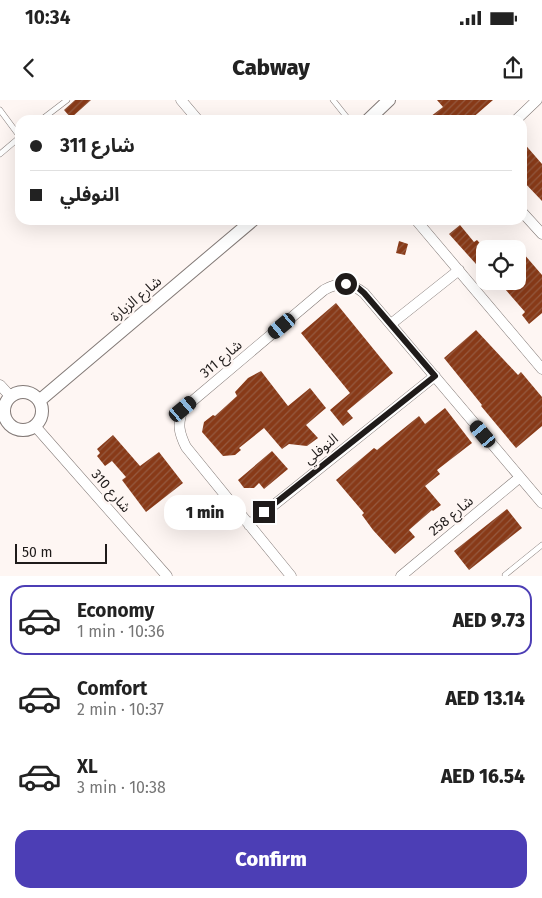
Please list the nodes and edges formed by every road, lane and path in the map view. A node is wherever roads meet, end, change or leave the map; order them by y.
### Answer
1 (67, 100) edge
2 (181, 100) edge
3 (333, 100) edge
4 (389, 100) edge
5 (537, 100) edge
6 (0, 110) edge
7 (48, 115) edge
8 (194, 115) edge
9 (345, 115) edge
10 (373, 115) edge
11 (521, 115) edge
12 (15, 130) edge
13 (15, 141) edge
14 (0, 154) edge
15 (527, 218) edge
16 (247, 225) edge
17 (420, 225) edge
18 (542, 234) edge
19 (459, 270) junction
20 (391, 324) junction
21 (542, 369) edge
22 (435, 376) junction
23 (0, 385) edge
24 (11, 397) junction
25 (39, 400) junction
26 (35, 426) junction
27 (5, 428) edge
28 (519, 478) junction
29 (542, 503) edge
30 (249, 524) junction
31 (542, 545) edge
32 (505, 575) edge
33 (167, 576) edge
34 (292, 576) edge
35 (401, 576) edge

1 - 7 lane
2 - 8 street
3 - 9 lane
4 - 10 street
5 - 11 street
6 - 12 lane
13 - 14 lane
15 - 18 street
16 - 25 street, شارع الزبارة
17 - 19 street
19 - 20 street
19 - 21 street
20 - 22 street, شارع 311
20 - 30 street, شارع 311
22 - 28 street, شارع 311
22 - 30 street, النوفلي
23 - 24 street
24 - 25 street
24 - 27 street
25 - 26 street
26 - 27 street
26 - 33 street, شارع 310
28 - 29 street, شارع 311
28 - 35 street, شارع 258
30 - 34 street, شارع 311
31 - 32 lane

